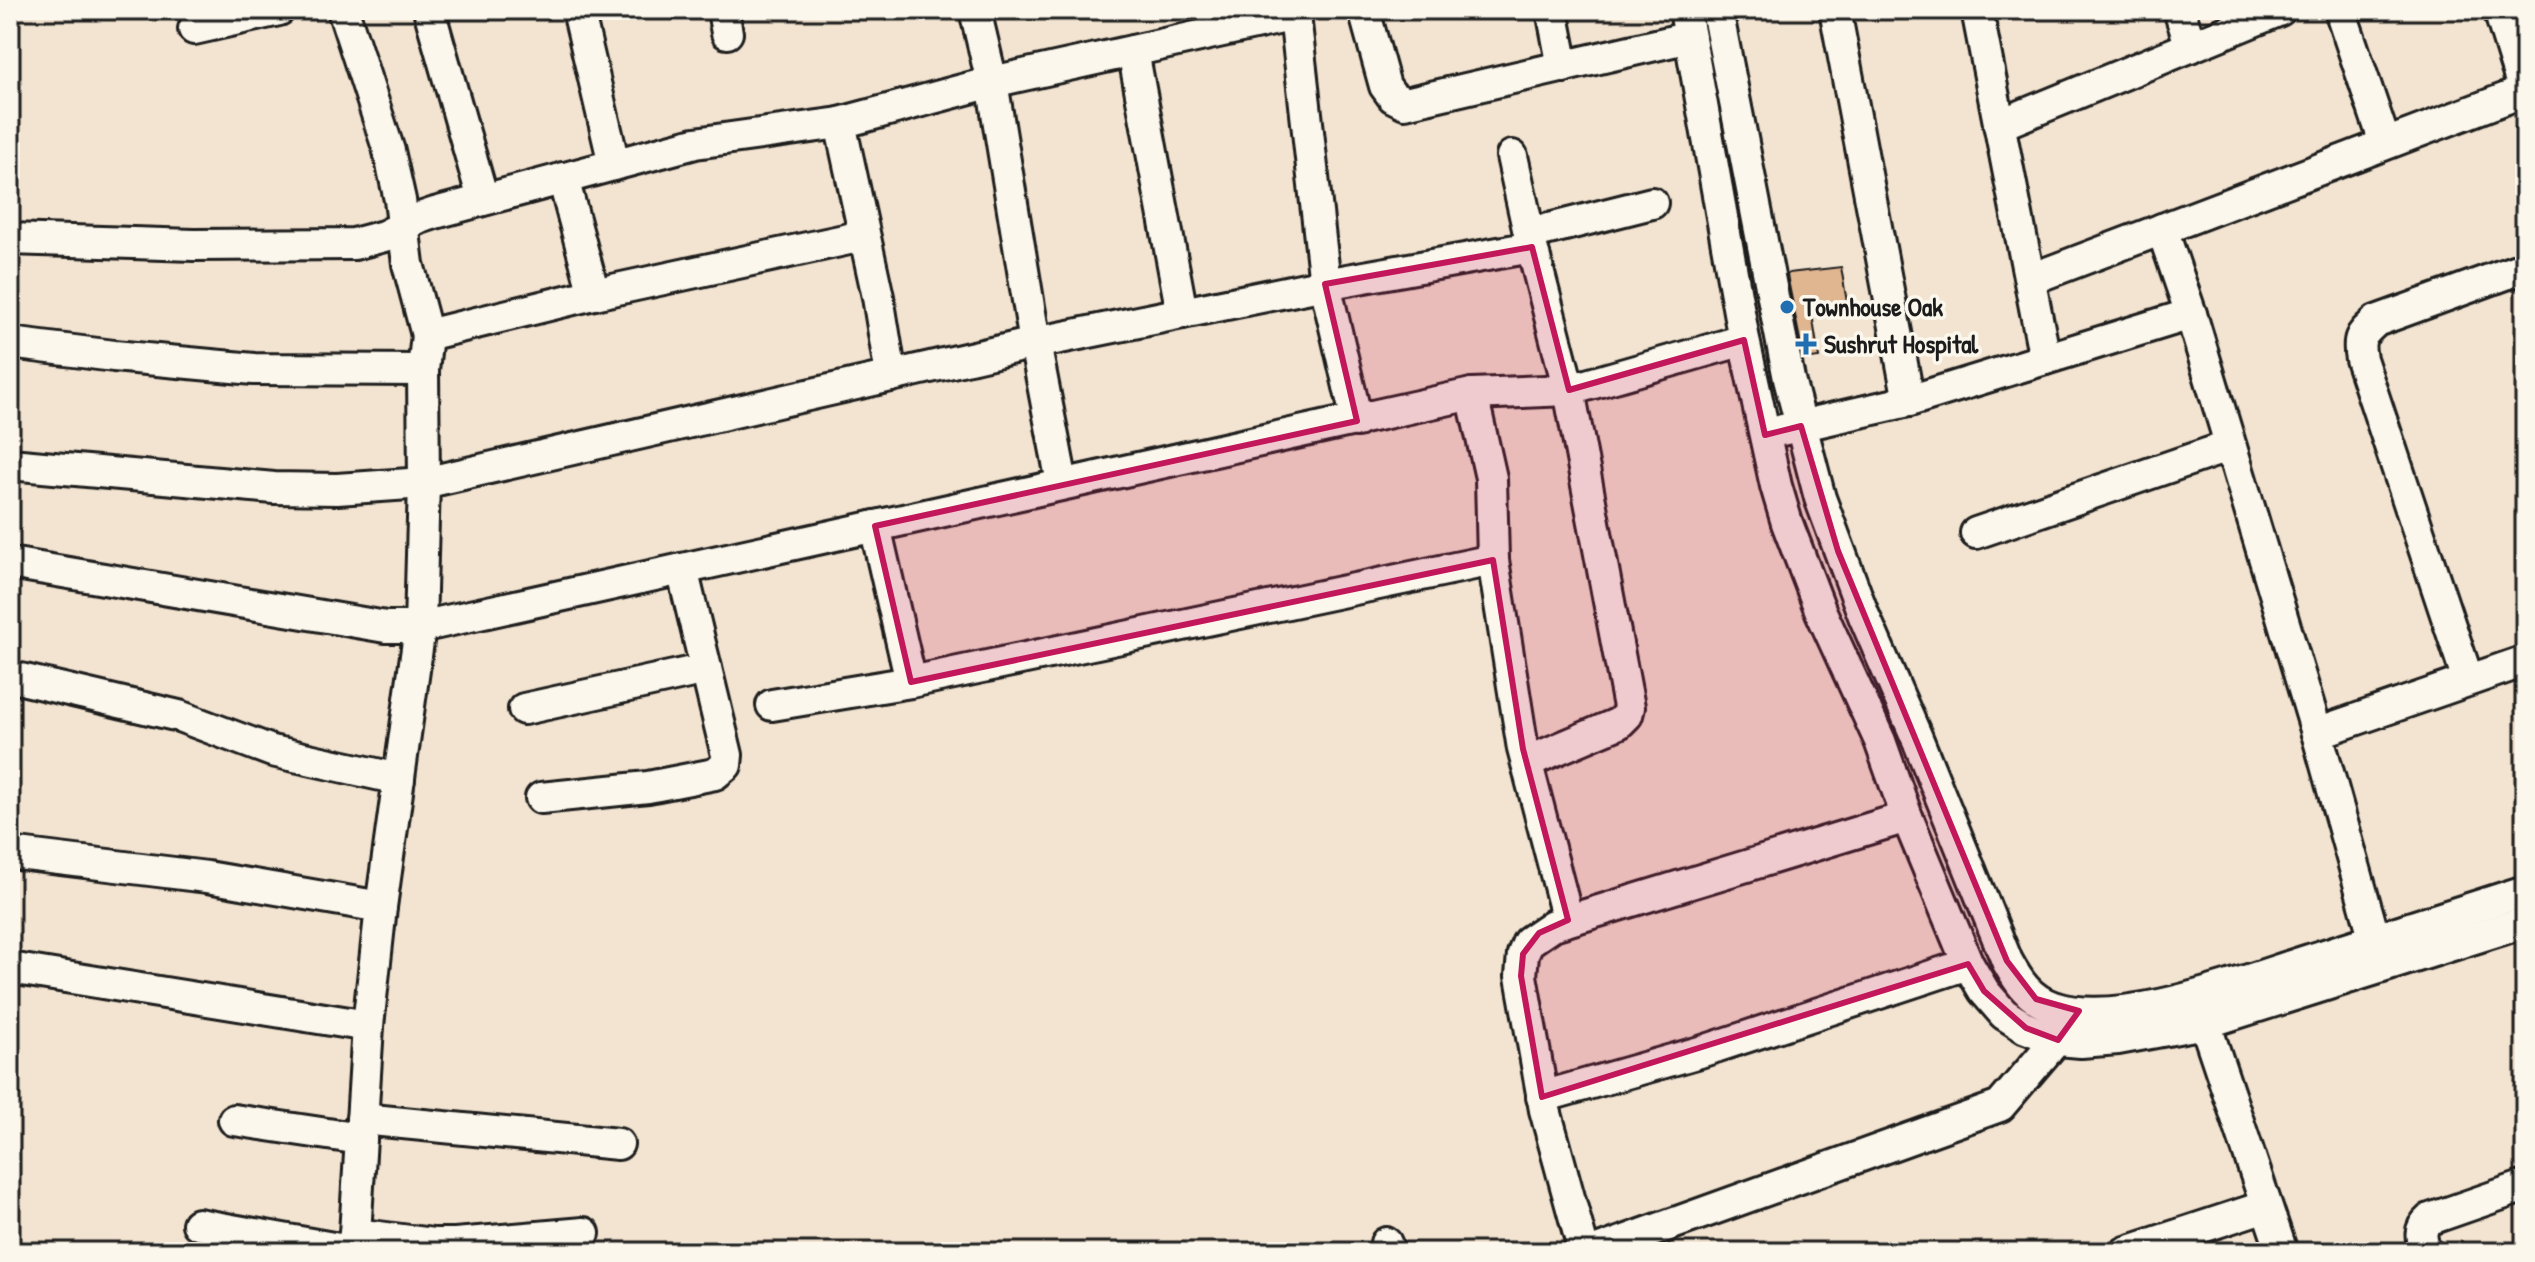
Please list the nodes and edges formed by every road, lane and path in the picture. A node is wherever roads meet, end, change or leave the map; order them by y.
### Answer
1 (279, 10) edge
2 (343, 10) edge
3 (429, 10) edge
4 (578, 10) edge
5 (975, 10) edge
6 (1364, 10) edge
7 (1552, 10) edge
8 (1717, 10) edge
9 (1835, 10) edge
10 (1977, 10) edge
11 (2179, 10) edge
12 (2280, 10) edge
13 (2340, 10) edge
14 (2499, 10) edge
15 (1295, 12) edge
16 (1688, 24) edge
17 (194, 29) dead end
18 (2191, 47) junction
19 (1133, 51) junction
20 (1563, 67) junction
21 (992, 82) junction
22 (2525, 91) edge
23 (840, 123) junction
24 (1999, 125) junction
25 (2385, 143) junction
26 (1512, 156) dead end
27 (614, 164) junction
28 (563, 178) junction
29 (483, 199) junction
30 (1652, 203) dead end
31 (403, 227) junction
32 (2162, 229) junction
33 (863, 236) junction
34 (10, 239) edge
35 (1531, 241) junction
36 (2525, 267) edge
37 (2031, 279) junction
38 (1325, 284) junction
39 (594, 294) junction
40 (1182, 313) junction
41 (2191, 314) junction
42 (427, 335) junction
43 (1744, 340) junction
44 (10, 343) edge
45 (1035, 343) junction
46 (2045, 359) junction
47 (423, 370) junction
48 (891, 376) junction
49 (1569, 390) junction
50 (1472, 394) junction
51 (1909, 401) junction
52 (1357, 421) junction
53 (1801, 426) junction
54 (1765, 435) junction
55 (2230, 446) junction
56 (10, 464) edge
57 (424, 483) junction
58 (1062, 483) junction
59 (875, 526) junction
60 (1976, 533) dead end
61 (1493, 560) junction
62 (10, 563) edge
63 (682, 569) junction
64 (420, 627) junction
65 (2525, 661) edge
66 (706, 669) junction
67 (21, 679) dead end
68 (2468, 680) junction
69 (911, 682) junction
70 (772, 705) dead end
71 (524, 709) dead end
72 (2317, 733) junction
73 (1527, 762) junction
74 (399, 779) junction
75 (541, 798) dead end
76 (1907, 817) junction
77 (10, 853) edge
78 (2525, 891) edge
79 (381, 907) junction
80 (1568, 920) junction
81 (2525, 922) edge
82 (2379, 953) junction
83 (1968, 964) junction
84 (10, 968) edge
85 (2079, 1011) junction
86 (2205, 1023) junction
87 (368, 1026) junction
88 (2058, 1040) junction
89 (1542, 1097) junction
90 (234, 1120) dead end
91 (362, 1129) junction
92 (618, 1144) dead end
93 (2525, 1186) edge
94 (2266, 1206) junction
95 (198, 1224) dead end
96 (584, 1233) dead end
97 (352, 1246) edge
98 (2135, 1251) edge
99 (1584, 1252) edge
100 (1594, 1252) edge
101 (2282, 1252) edge
102 (2425, 1252) edge

1 - 17 street
2 - 31 street
3 - 29 street
4 - 27 street
5 - 21 street
6 - 20 street
7 - 20 street
8 - 53 street
9 - 51 street
10 - 24 street
11 - 18 street
12 - 18 street
13 - 25 street
14 - 22 street
15 - 19 street
15 - 38 street
16 - 20 street
16 - 43 street
18 - 24 street
19 - 21 street
19 - 40 street
21 - 23 street
21 - 45 street
22 - 25 street
23 - 27 street
23 - 33 street
24 - 37 street
25 - 32 street
26 - 35 street
27 - 28 street
28 - 29 street
28 - 39 street
29 - 31 street
30 - 35 street
31 - 34 street
31 - 42 street
32 - 37 street
32 - 41 street
33 - 39 street
33 - 48 street
35 - 38 street
35 - 49 street
36 - 68 street
37 - 46 street
38 - 40 street
38 - 52 street
39 - 42 street
40 - 45 street
41 - 46 street
41 - 55 street
42 - 47 street
43 - 49 street
43 - 54 street
44 - 47 street
45 - 48 street
45 - 58 street
46 - 51 street
47 - 57 street
48 - 57 street
49 - 50 street
49 - 73 street
50 - 52 street
50 - 61 street
51 - 53 street
52 - 58 street
53 - 54 street
53 - 85 street
54 - 76 street
55 - 60 street
55 - 72 street
56 - 57 street
57 - 64 street
58 - 59 street
59 - 63 street
59 - 69 street
61 - 69 street
61 - 73 street
62 - 64 street
63 - 64 street
63 - 66 street
64 - 74 street
65 - 68 street
66 - 71 street
66 - 75 street
67 - 74 street
68 - 72 street
69 - 70 street
72 - 82 street
73 - 80 street
74 - 79 street
76 - 80 street
76 - 83 street
77 - 79 street
78 - 82 street
79 - 87 street
80 - 89 street
81 - 82 street
82 - 85 street
82 - 86 street
83 - 88 street
83 - 89 street
84 - 87 street
85 - 88 street
86 - 88 street
86 - 94 street
87 - 91 street
88 - 100 street
89 - 99 street
90 - 91 street
91 - 92 street
91 - 97 street
93 - 102 street
94 - 98 street
94 - 101 street
95 - 97 street
96 - 97 street

